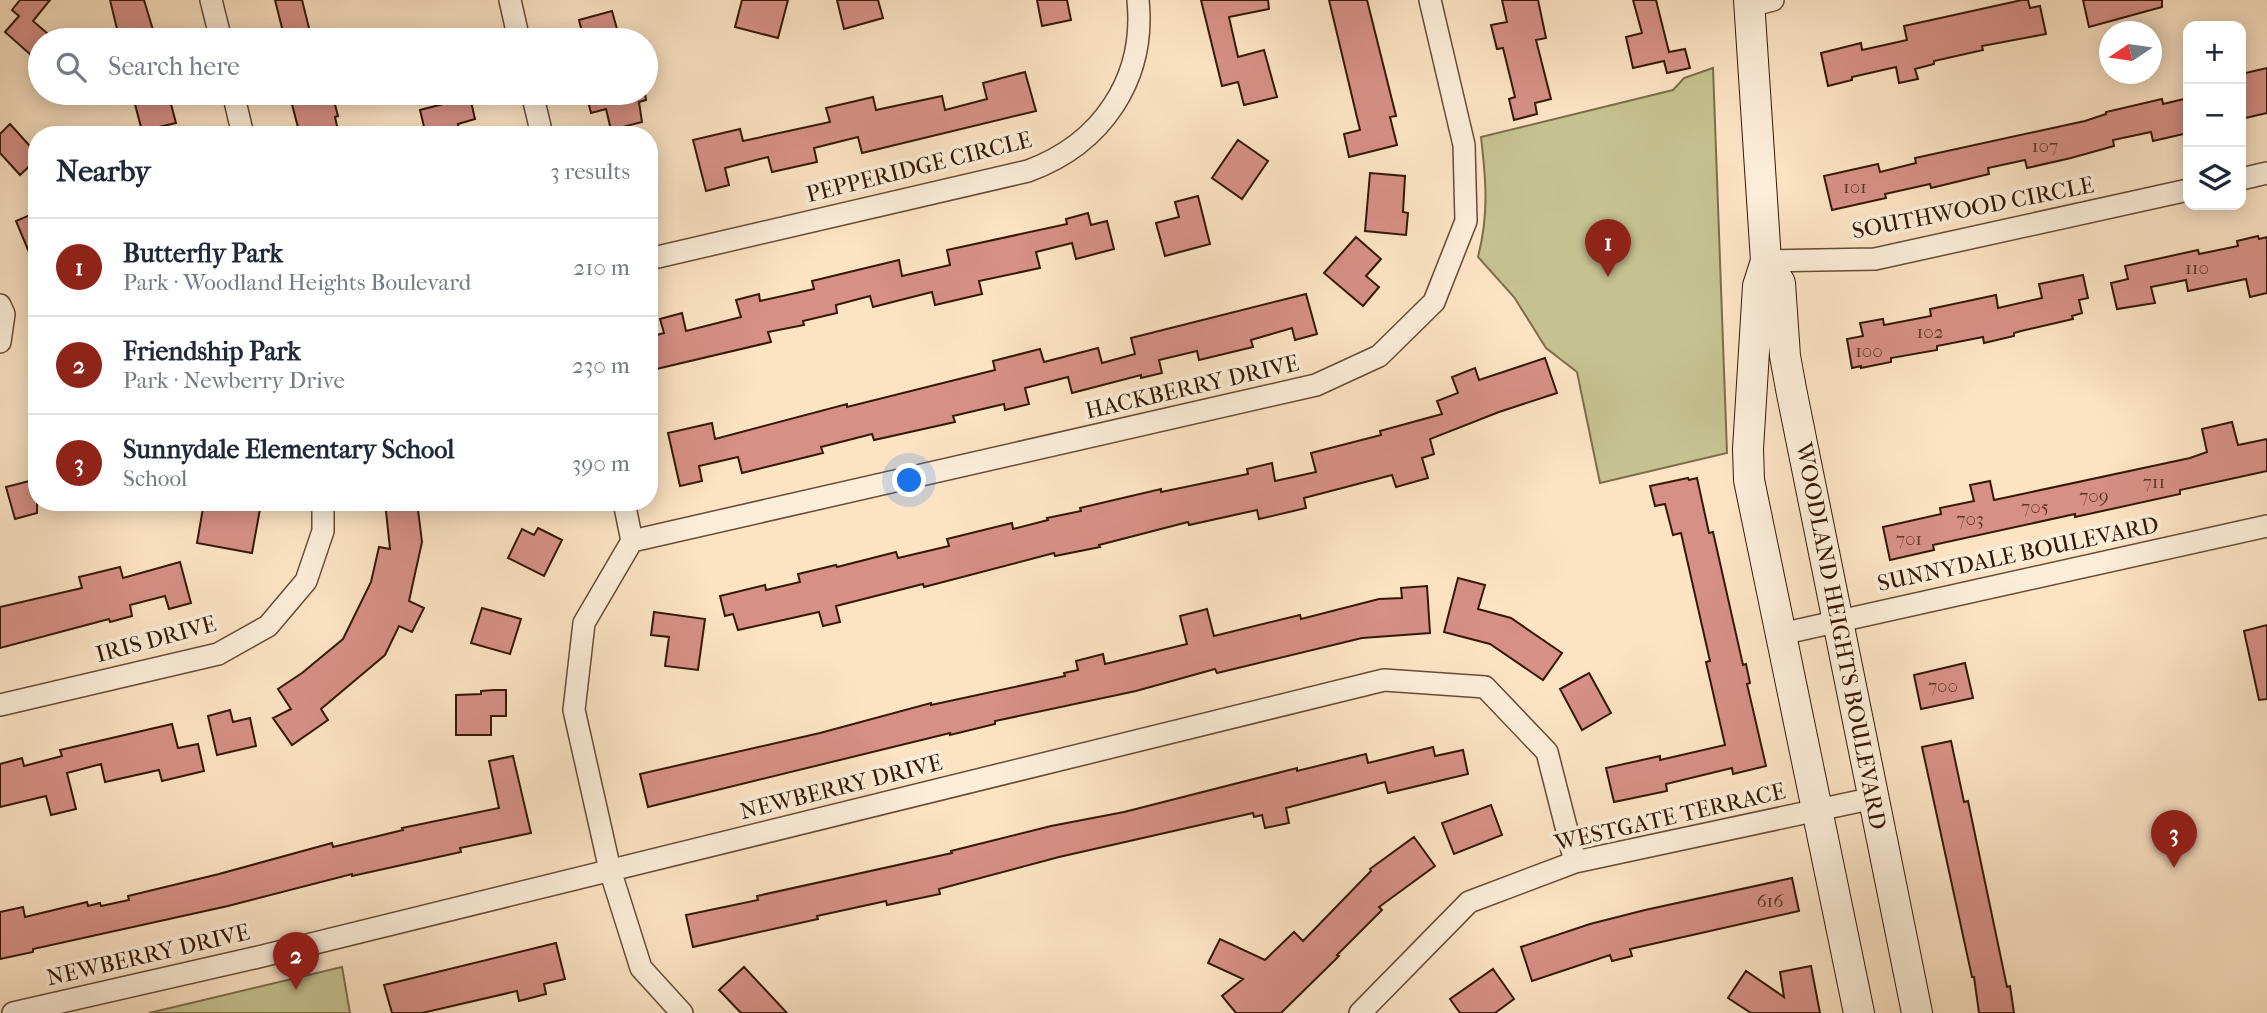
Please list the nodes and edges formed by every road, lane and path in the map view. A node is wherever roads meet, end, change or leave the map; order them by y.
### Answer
1 (211, 0) edge
2 (510, 0) edge
3 (1138, 0) edge
4 (1430, 0) edge
5 (1757, 2) edge
6 (217, 28) edge
7 (516, 28) edge
8 (236, 105) edge
9 (535, 105) edge
10 (241, 126) edge
11 (540, 126) edge
12 (2267, 173) edge
13 (2246, 177) edge
14 (2183, 191) edge
15 (658, 257) edge
16 (1766, 261) junction
17 (0, 305) edge
18 (0, 342) edge
19 (323, 511) edge
20 (626, 511) edge
21 (2267, 526) edge
22 (632, 541) junction
23 (1839, 621) junction
24 (1781, 634) junction
25 (0, 705) edge
26 (1874, 798) junction
27 (1817, 810) junction
28 (1575, 862) junction
29 (610, 870) junction
30 (13, 1013) edge
31 (681, 1013) edge
32 (1360, 1013) edge
33 (1859, 1013) edge
34 (1917, 1013) edge

1 - 6 street
2 - 7 street
3 - 15 street, PEPPERIDGE CIRCLE
4 - 22 street, HACKBERRY DRIVE
5 - 16 street, WOODLAND HEIGHTS BOULEVARD
8 - 10 street
9 - 11 street
12 - 13 street
14 - 16 street, SOUTHWOOD CIRCLE
16 - 23 street, WOODLAND HEIGHTS BOULEVARD
16 - 24 street, WOODLAND HEIGHTS BOULEVARD
17 - 18 street
19 - 25 street, IRIS DRIVE
20 - 22 street
21 - 23 street, SUNNYDALE BOULEVARD
22 - 29 street
23 - 24 street, SUNNYDALE BOULEVARD
23 - 26 street, WOODLAND HEIGHTS BOULEVARD
24 - 27 street, WOODLAND HEIGHTS BOULEVARD
26 - 27 street, WESTGATE TERRACE
26 - 34 street, WOODLAND HEIGHTS BOULEVARD
27 - 28 street, WESTGATE TERRACE
27 - 33 street, WOODLAND HEIGHTS BOULEVARD
28 - 29 street, NEWBERRY DRIVE
28 - 32 street, WESTGATE TERRACE
29 - 30 street, NEWBERRY DRIVE
29 - 31 street

